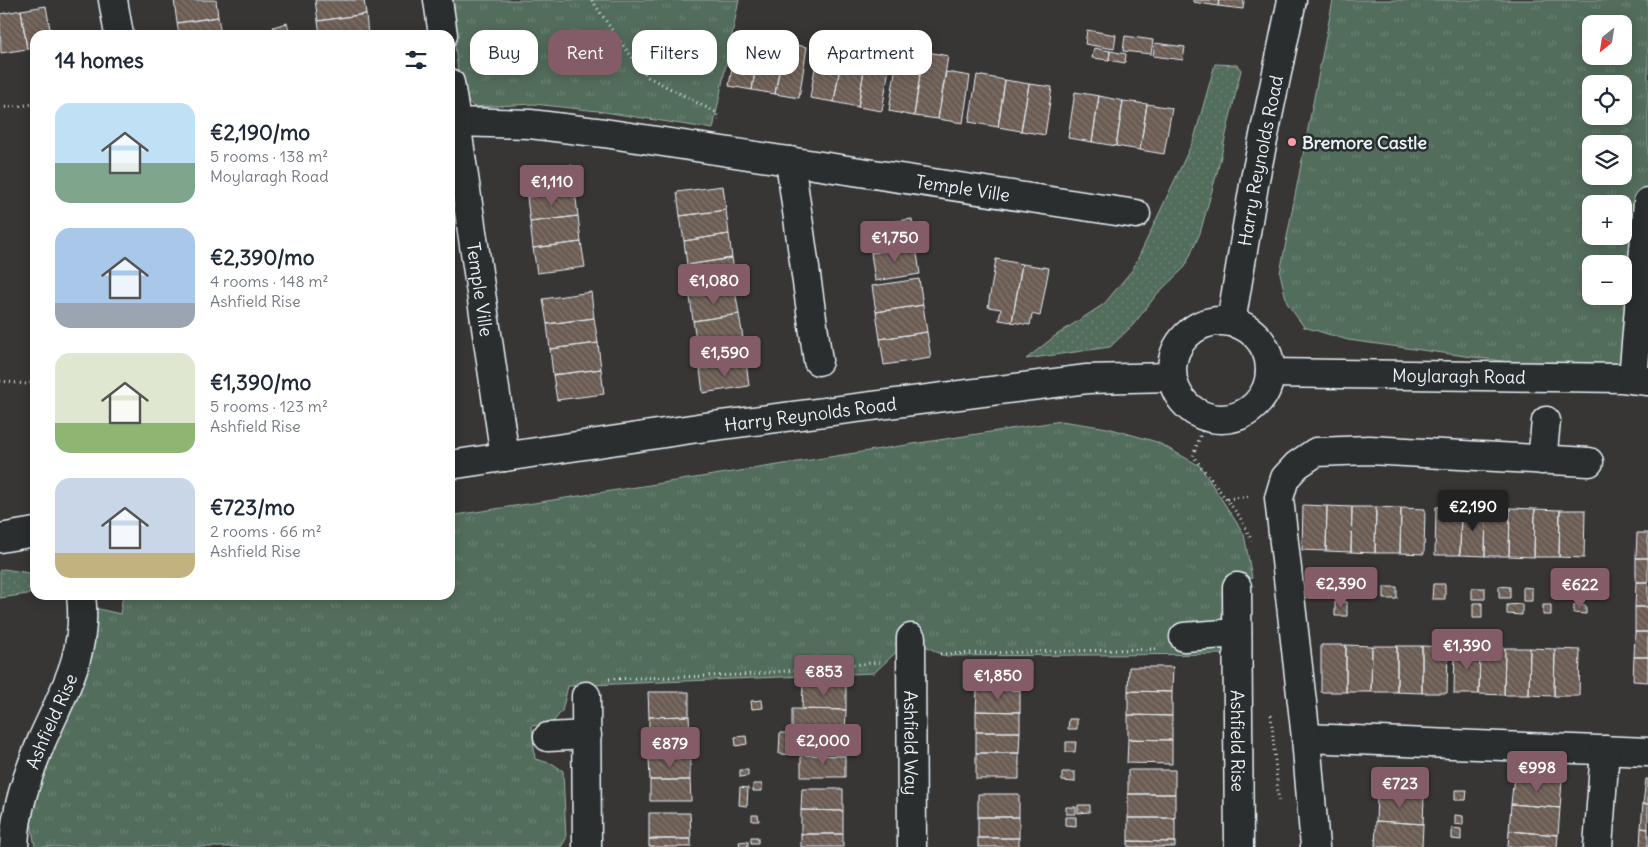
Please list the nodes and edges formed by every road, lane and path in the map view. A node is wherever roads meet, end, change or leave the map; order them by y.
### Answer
1 (113, 0) edge
2 (438, 0) edge
3 (592, 0) edge
4 (1292, 0) edge
5 (118, 30) edge
6 (442, 30) edge
7 (30, 105) edge
8 (0, 108) edge
9 (455, 116) edge
10 (456, 122) junction
11 (723, 150) junction
12 (790, 161) junction
13 (1648, 202) edge
14 (1136, 214) dead end
15 (1231, 322) junction
16 (818, 361) dead end
17 (1270, 373) junction
18 (1172, 377) junction
19 (0, 380) edge
20 (1641, 380) edge
21 (30, 383) edge
22 (1546, 421) dead end
23 (505, 457) junction
24 (1542, 460) junction
25 (1589, 462) dead end
26 (455, 464) edge
27 (30, 533) edge
28 (0, 538) edge
29 (1237, 586) dead end
30 (81, 600) edge
31 (1237, 634) junction
32 (1184, 636) dead end
33 (911, 638) dead end
34 (586, 696) dead end
35 (586, 735) junction
36 (548, 737) dead end
37 (1306, 738) junction
38 (1605, 750) junction
39 (1648, 752) edge
40 (14, 847) edge
41 (587, 847) edge
42 (912, 847) edge
43 (1238, 847) edge
44 (1315, 847) edge
45 (1598, 847) edge

1 - 5 street
2 - 6 street
3 - 11 path
4 - 15 street, Harry Reynolds Road
7 - 8 path
9 - 10 street, Temple Ville
10 - 11 street, Temple Ville
10 - 23 street, Temple Ville
11 - 12 street, Temple Ville
12 - 14 street, Temple Ville
12 - 16 street
13 - 20 street
15 - 17 street
15 - 18 street
17 - 18 street
17 - 20 street, Moylaragh Road
18 - 23 street, Harry Reynolds Road
19 - 21 path
22 - 24 street
23 - 26 street, Harry Reynolds Road
24 - 25 street
24 - 37 street
27 - 28 street
29 - 31 street, Ashfield Rise
30 - 40 street, Ashfield Rise
31 - 32 street
31 - 43 street, Ashfield Rise
33 - 42 street, Ashfield Way
34 - 35 street
35 - 36 street
35 - 41 street
37 - 38 street
37 - 44 street
38 - 39 street
38 - 45 street

